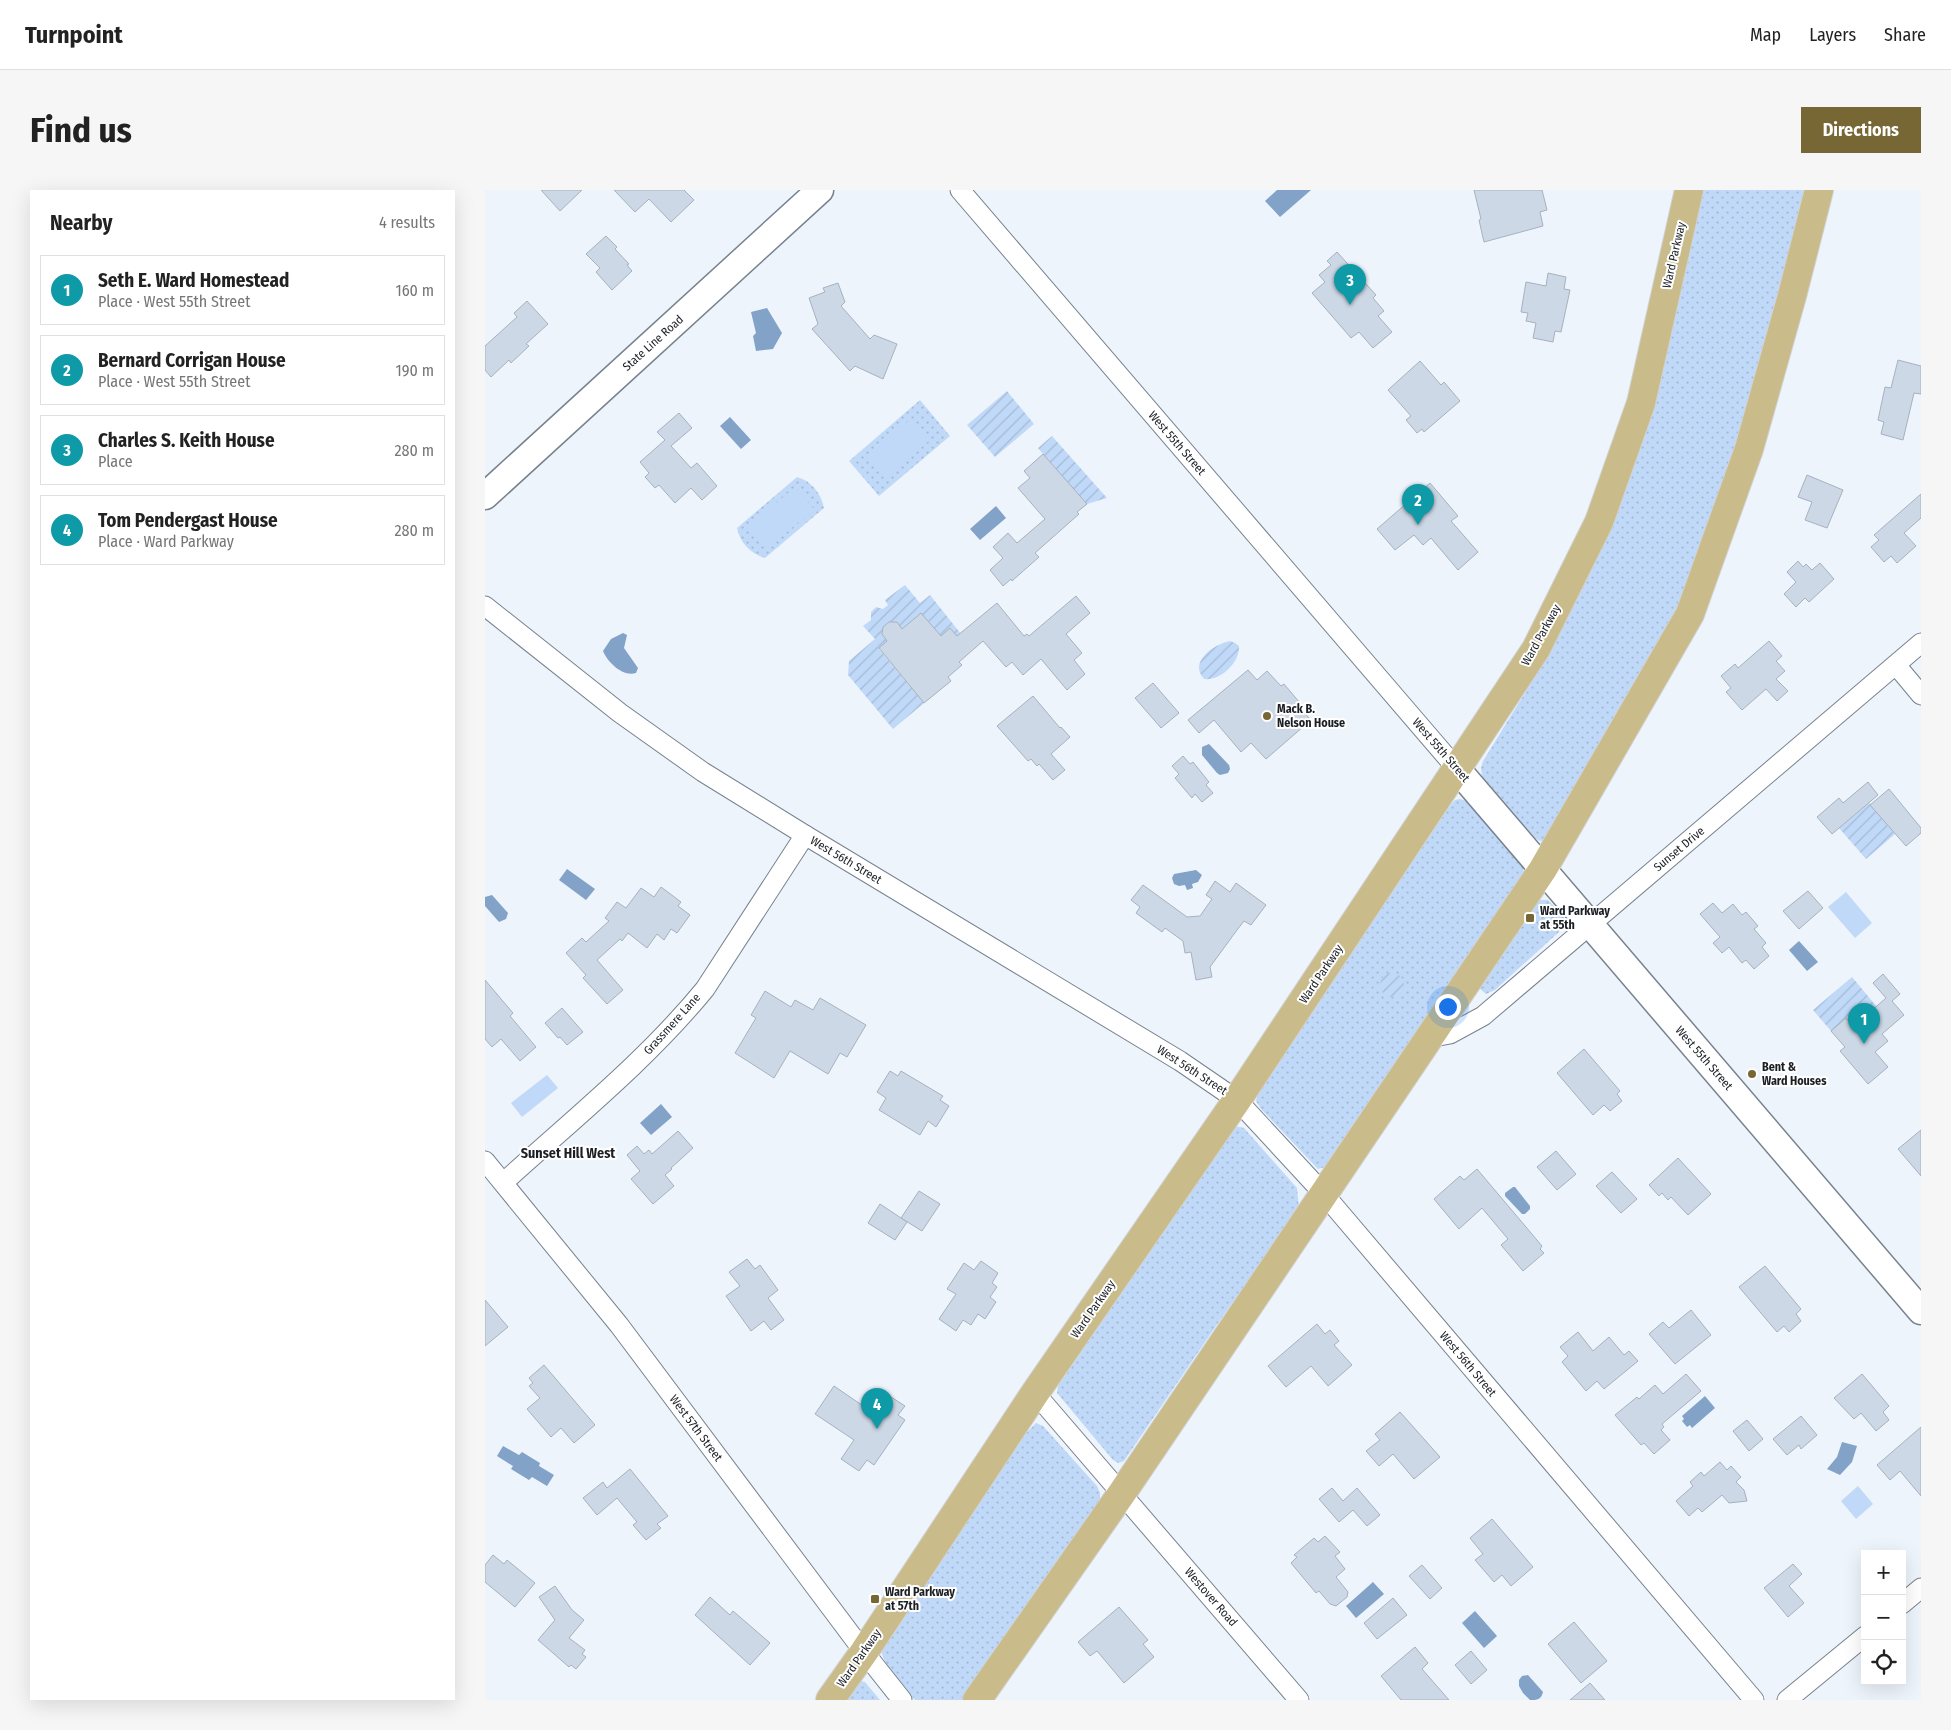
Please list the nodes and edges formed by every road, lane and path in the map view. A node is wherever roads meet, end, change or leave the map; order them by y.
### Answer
1 (820, 190) edge
2 (961, 190) edge
3 (1689, 190) edge
4 (1819, 190) edge
5 (485, 496) edge
6 (485, 606) edge
7 (1921, 643) edge
8 (1896, 665) junction
9 (1921, 695) edge
10 (1457, 769) junction
11 (805, 835) junction
12 (1543, 869) junction
13 (1591, 925) junction
14 (1428, 1038) junction
15 (1237, 1100) junction
16 (485, 1161) edge
17 (503, 1182) junction
18 (1323, 1193) junction
19 (1921, 1311) edge
20 (1035, 1393) junction
21 (1122, 1493) junction
22 (1921, 1588) edge
23 (1906, 1601) edge
24 (1861, 1639) edge
25 (864, 1652) junction
26 (830, 1700) edge
27 (902, 1700) edge
28 (977, 1700) edge
29 (1299, 1700) edge
30 (1754, 1700) edge
31 (1787, 1700) edge

1 - 5 main road, State Line Road
2 - 10 street, West 55th Street
3 - 10 main road, Ward Parkway
4 - 12 main road
6 - 11 street, West 56th Street
7 - 8 street, Sunset Drive
8 - 9 street
8 - 13 street, Sunset Drive
10 - 12 main road, West 55th Street
10 - 15 main road, Ward Parkway
11 - 15 street, West 56th Street
11 - 17 street, Grassmere Lane
12 - 13 main road, West 55th Street
12 - 14 main road
13 - 14 street, Sunset Drive
13 - 19 main road, West 55th Street
14 - 18 main road
15 - 18 street, West 56th Street
15 - 20 main road, Ward Parkway
16 - 17 street, West 57th Street
17 - 25 street, West 57th Street
18 - 21 main road
18 - 30 street, West 56th Street
20 - 21 street, Westover Road
20 - 25 main road, Ward Parkway
21 - 28 main road
21 - 29 street, Westover Road
22 - 23 street
24 - 31 street
25 - 26 main road, Ward Parkway
25 - 27 street, West 57th Street

